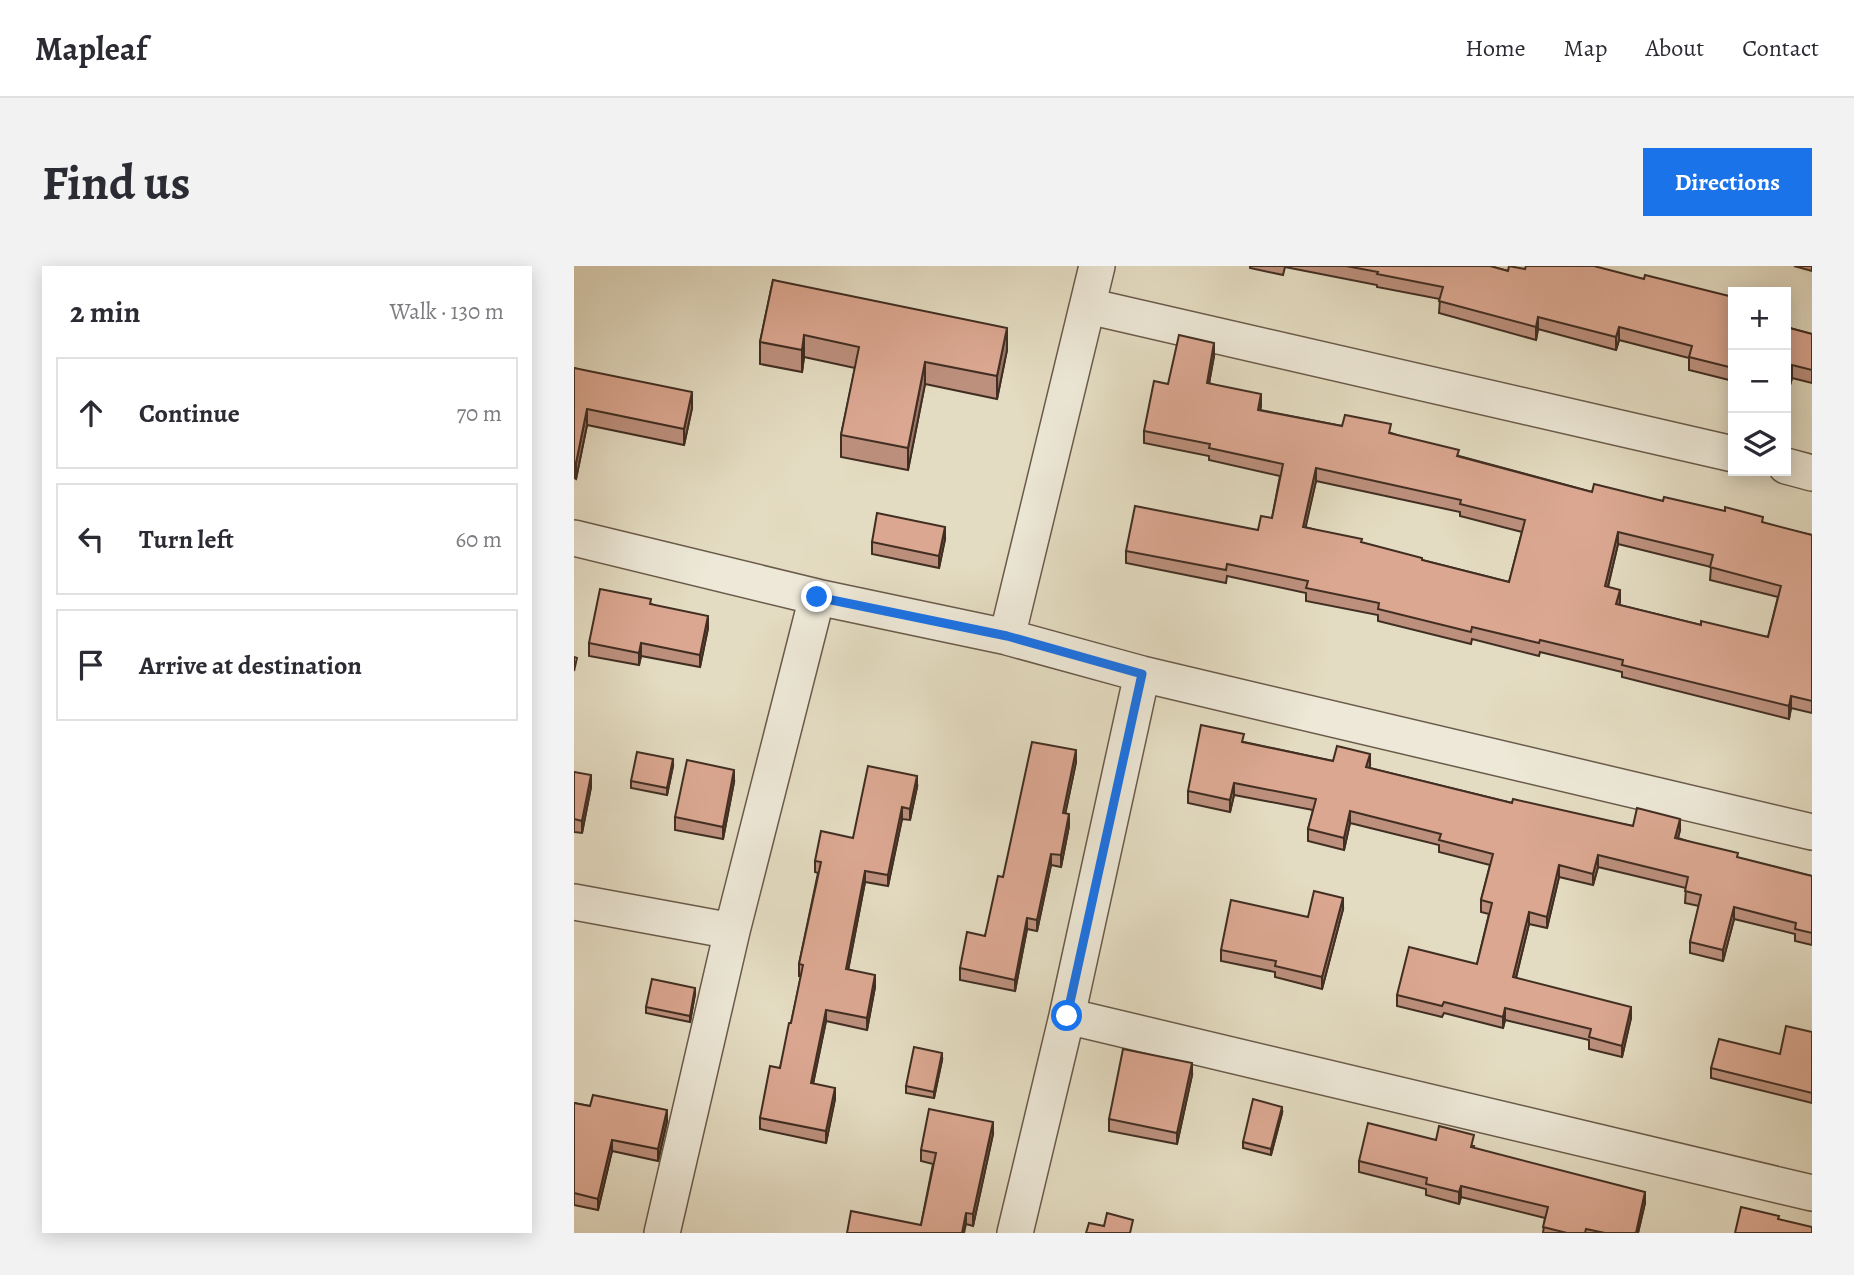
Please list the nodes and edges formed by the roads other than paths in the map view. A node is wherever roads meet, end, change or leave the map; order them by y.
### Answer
1 (1097, 266) edge
2 (1088, 306) junction
3 (1728, 453) edge
4 (1791, 467) edge
5 (1812, 472) edge
6 (574, 538) edge
7 (817, 597) junction
8 (1007, 636) junction
9 (1142, 674) junction
10 (1812, 832) edge
11 (574, 902) edge
12 (732, 931) junction
13 (1067, 1016) junction
14 (1812, 1193) edge
15 (662, 1233) edge
16 (1015, 1233) edge

1 - 2 street
2 - 3 street
2 - 8 street
4 - 5 street
6 - 7 street
7 - 8 street
7 - 12 street
8 - 9 street
9 - 10 street
9 - 13 street
11 - 12 street
12 - 15 street
13 - 14 street
13 - 16 street

